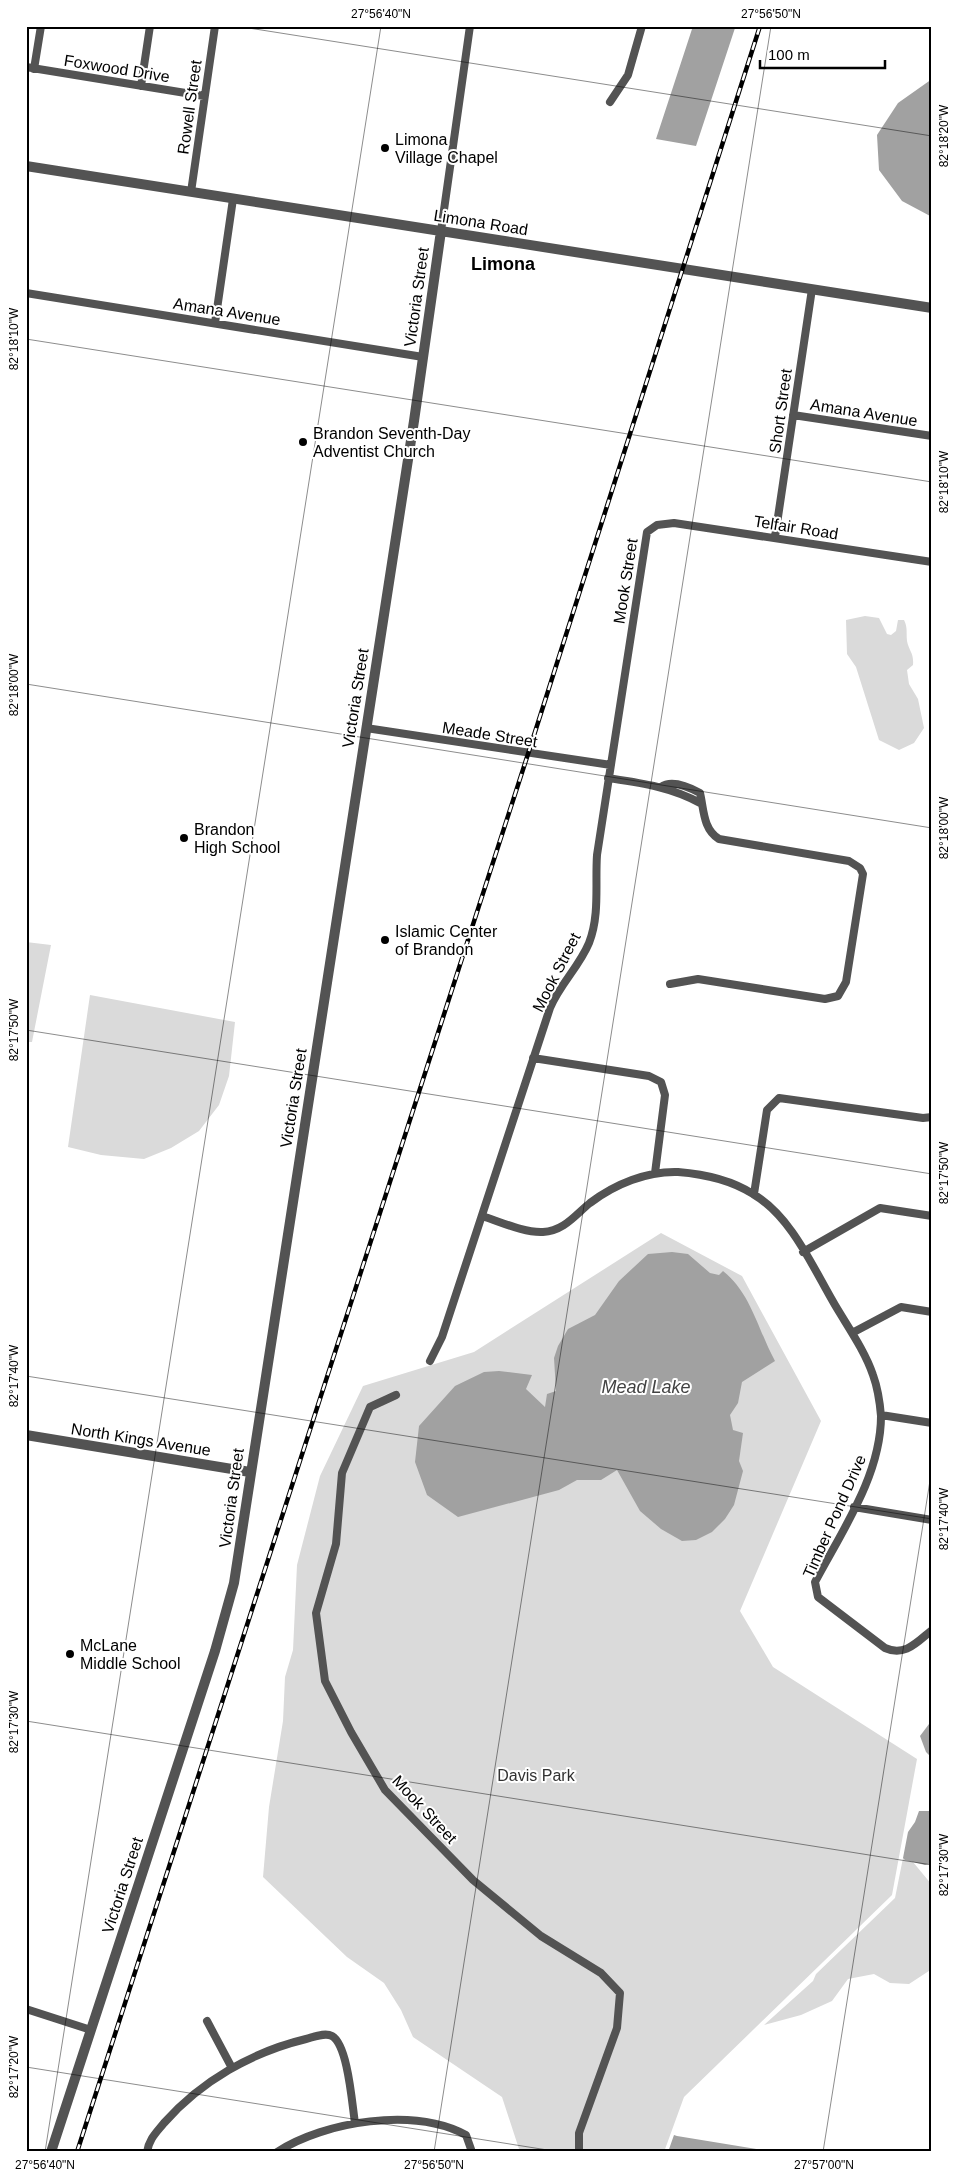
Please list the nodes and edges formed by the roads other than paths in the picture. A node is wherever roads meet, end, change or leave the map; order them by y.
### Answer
1 (41, 26) edge
2 (150, 26) edge
3 (215, 26) edge
4 (470, 26) edge
5 (642, 26) edge
6 (30, 68) edge
7 (141, 86) junction
8 (204, 96) junction
9 (610, 102) dead end
10 (26, 166) edge
11 (191, 192) junction
12 (233, 199) junction
13 (441, 231) junction
14 (812, 289) junction
15 (26, 293) edge
16 (932, 308) edge
17 (214, 323) junction
18 (423, 357) junction
19 (793, 415) junction
20 (932, 436) edge
21 (657, 525) joint
22 (775, 537) junction
23 (932, 562) edge
24 (366, 728) junction
25 (611, 765) junction
26 (608, 778) junction
27 (670, 984) dead end
28 (533, 1058) junction
29 (932, 1117) edge
30 (654, 1173) junction
31 (754, 1194) junction
32 (482, 1216) junction
33 (932, 1216) edge
34 (803, 1252) junction
35 (932, 1312) edge
36 (852, 1334) junction
37 (430, 1361) dead end
38 (396, 1395) dead end
39 (881, 1415) junction
40 (932, 1423) edge
41 (26, 1435) edge
42 (250, 1472) junction
43 (854, 1508) junction
44 (932, 1520) edge
45 (932, 1630) edge
46 (26, 2009) edge
47 (207, 2021) dead end
48 (91, 2030) junction
49 (232, 2068) junction
50 (355, 2123) junction
51 (51, 2152) edge
52 (147, 2152) edge
53 (277, 2152) edge
54 (472, 2152) edge
55 (579, 2152) edge

1 - 6 street
2 - 7 street
3 - 8 street, Rowell Street
4 - 13 street, Victoria Street
5 - 9 street
6 - 7 street, Foxwood Drive
7 - 8 street, Foxwood Drive
8 - 11 street, Rowell Street
10 - 11 street, Limona Road
11 - 12 street, Limona Road
12 - 13 street, Limona Road
12 - 17 street
13 - 14 street, Limona Road
13 - 18 street, Victoria Street
14 - 16 street, Limona Road
14 - 19 street, Short Street
15 - 17 street, Amana Avenue
17 - 18 street, Amana Avenue
18 - 24 street, Victoria Street
19 - 20 street, Amana Avenue
19 - 22 street, Short Street
21 - 22 street, Telfair Road
21 - 25 street, Mook Street
22 - 23 street, Telfair Road
24 - 25 street, Meade Street
24 - 42 street, Victoria Street
25 - 26 street, Mook Street
26 - 27 street
26 - 28 street, Mook Street
28 - 30 street
28 - 32 street, Mook Street
29 - 31 street
30 - 31 street, Timber Pond Drive
30 - 32 street
31 - 34 street, Timber Pond Drive
32 - 37 street, Mook Street
33 - 34 street
34 - 36 street, Timber Pond Drive
35 - 36 street
36 - 39 street, Timber Pond Drive
38 - 55 street, Mook Street
39 - 40 street
39 - 43 street, Timber Pond Drive
41 - 42 street, North Kings Avenue
42 - 48 street, Victoria Street
43 - 44 street
43 - 45 street, Timber Pond Drive
46 - 48 street
47 - 49 street
48 - 51 street, Victoria Street
49 - 50 street
49 - 52 street
50 - 53 street
50 - 54 street

